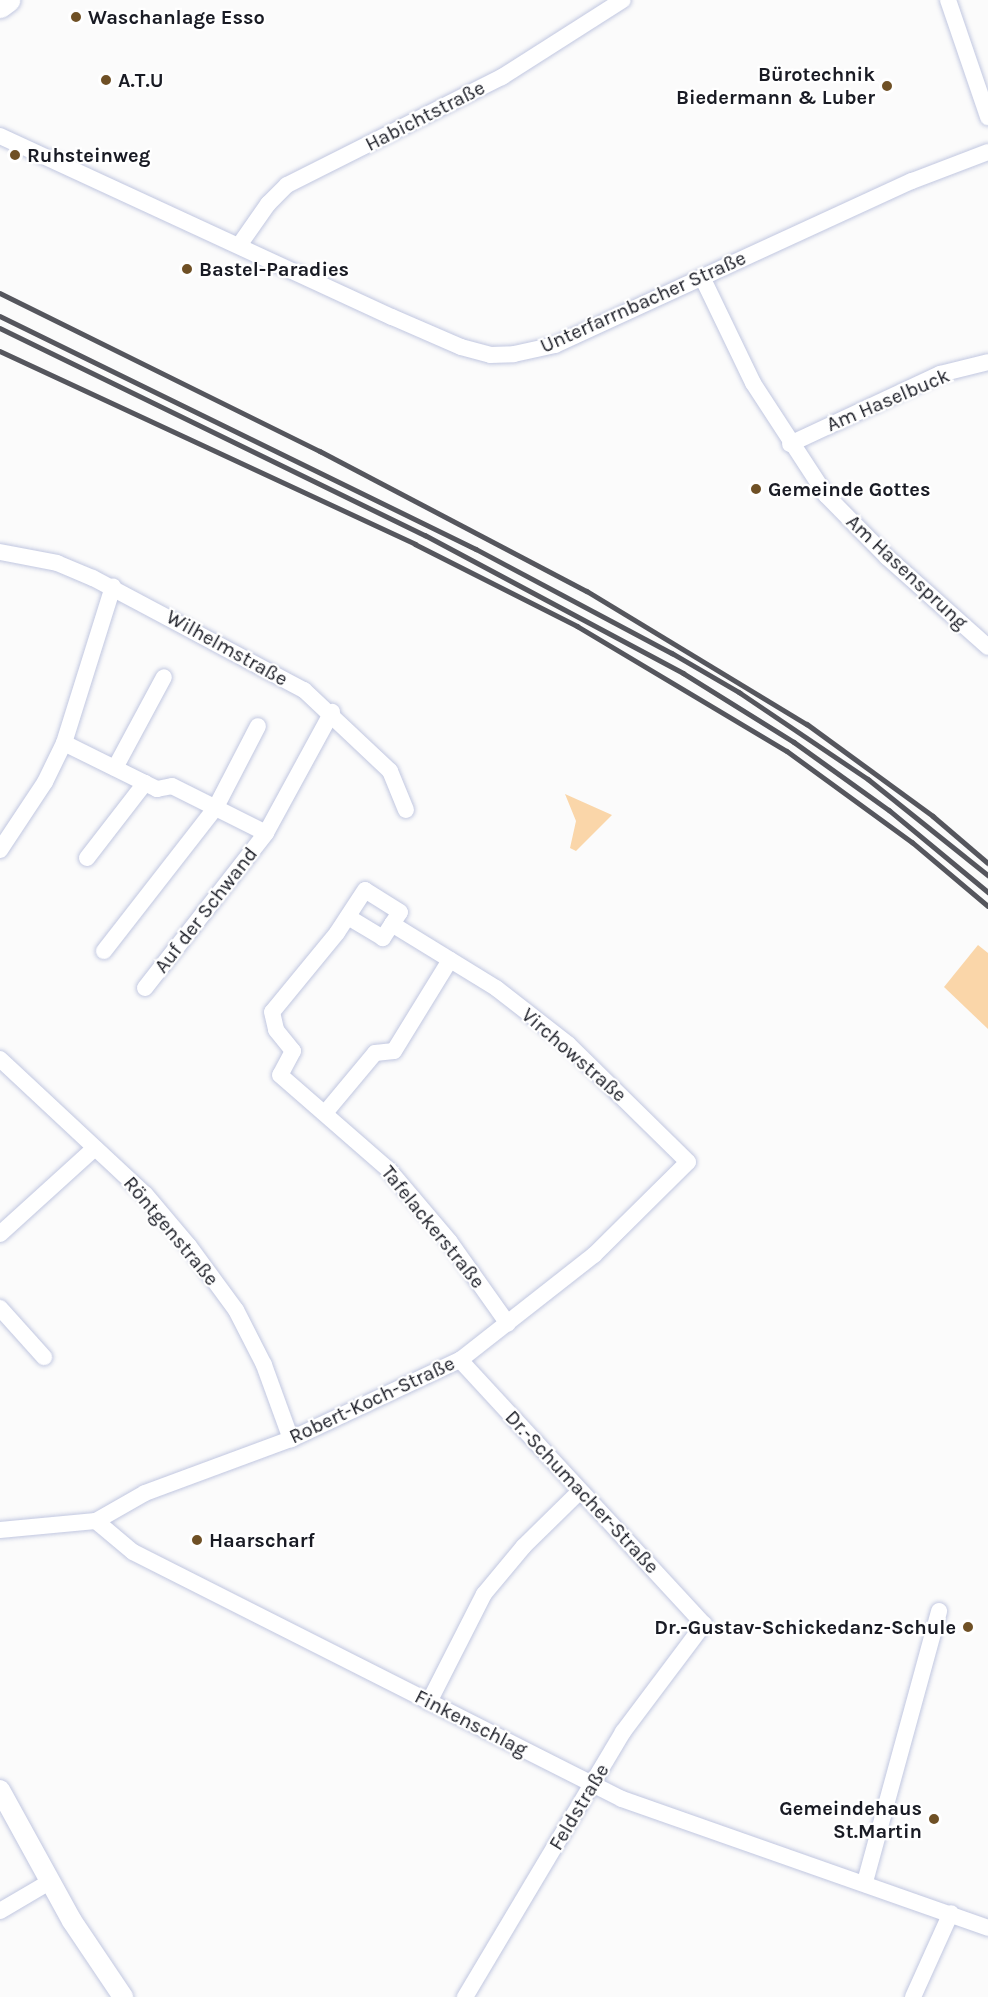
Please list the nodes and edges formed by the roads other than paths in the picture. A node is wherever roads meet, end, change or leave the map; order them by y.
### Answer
1 (8, 0) edge
2 (623, 0) edge
3 (948, 0) edge
4 (0, 5) edge
5 (988, 117) edge
6 (0, 136) edge
7 (988, 152) edge
8 (240, 244) junction
9 (702, 277) junction
10 (988, 362) edge
11 (790, 444) junction
12 (0, 552) edge
13 (113, 587) junction
14 (988, 647) edge
15 (164, 677) dead end
16 (332, 712) junction
17 (258, 726) dead end
18 (64, 743) junction
19 (115, 768) junction
20 (146, 783) junction
21 (216, 807) junction
22 (406, 810) dead end
23 (266, 833) junction
24 (0, 850) edge
25 (87, 858) dead end
26 (348, 917) junction
27 (392, 924) junction
28 (105, 951) dead end
29 (450, 960) junction
30 (146, 988) dead end
31 (0, 1059) edge
32 (325, 1113) junction
33 (95, 1148) junction
34 (688, 1162) joint
35 (0, 1234) edge
36 (0, 1308) edge
37 (508, 1324) junction
38 (44, 1357) dead end
39 (460, 1360) junction
40 (291, 1439) junction
41 (579, 1492) junction
42 (96, 1521) junction
43 (0, 1530) edge
44 (939, 1611) dead end
45 (704, 1624) joint
46 (429, 1702) junction
47 (592, 1786) junction
48 (0, 1790) edge
49 (51, 1881) junction
50 (866, 1882) junction
51 (0, 1911) edge
52 (951, 1912) junction
53 (988, 1928) edge
54 (123, 1997) edge
55 (465, 1997) edge
56 (913, 1997) edge

1 - 4 main road
2 - 8 street, Habichtstraße
3 - 5 street
6 - 8 street, Unterfarrnbacher Straße
7 - 9 street, Unterfarrnbacher Straße
8 - 9 street, Unterfarrnbacher Straße
9 - 11 street, Am Hasensprung
10 - 11 street, Am Haselbuck
11 - 14 street, Am Hasensprung
12 - 13 street, Wilhelmstraße
13 - 16 street, Wilhelmstraße
13 - 18 street
15 - 19 street
16 - 22 street, Wilhelmstraße
16 - 23 street, Auf der Schwand
17 - 21 street
18 - 19 street, Auf der Schwand
18 - 24 street
19 - 20 street, Auf der Schwand
20 - 21 street, Auf der Schwand
20 - 25 street
21 - 23 street, Auf der Schwand
21 - 28 street
23 - 30 street, Auf der Schwand
26 - 27 street
26 - 27 street
26 - 32 street, Tafelackerstraße
27 - 29 street, Virchowstraße
29 - 32 street
29 - 34 street, Virchowstraße
31 - 33 street, Röntgenstraße
32 - 37 street, Tafelackerstraße
33 - 35 street
33 - 40 street, Röntgenstraße
34 - 37 street, Robert-Koch-Straße
36 - 38 street
37 - 39 street, Robert-Koch-Straße
39 - 40 street, Robert-Koch-Straße
39 - 41 street, Dr.-Schumacher-Straße
40 - 42 street, Robert-Koch-Straße
41 - 45 street, Dr.-Schumacher-Straße
41 - 46 street
42 - 43 street, Robert-Koch-Straße
42 - 46 street, Finkenschlag
44 - 50 street
45 - 47 street, Feldstraße
46 - 47 street, Finkenschlag
47 - 50 street, Finkenschlag
47 - 55 street, Feldstraße
48 - 49 street
49 - 51 street
49 - 54 street
50 - 52 street, Finkenschlag
52 - 53 street, Finkenschlag
52 - 56 street

